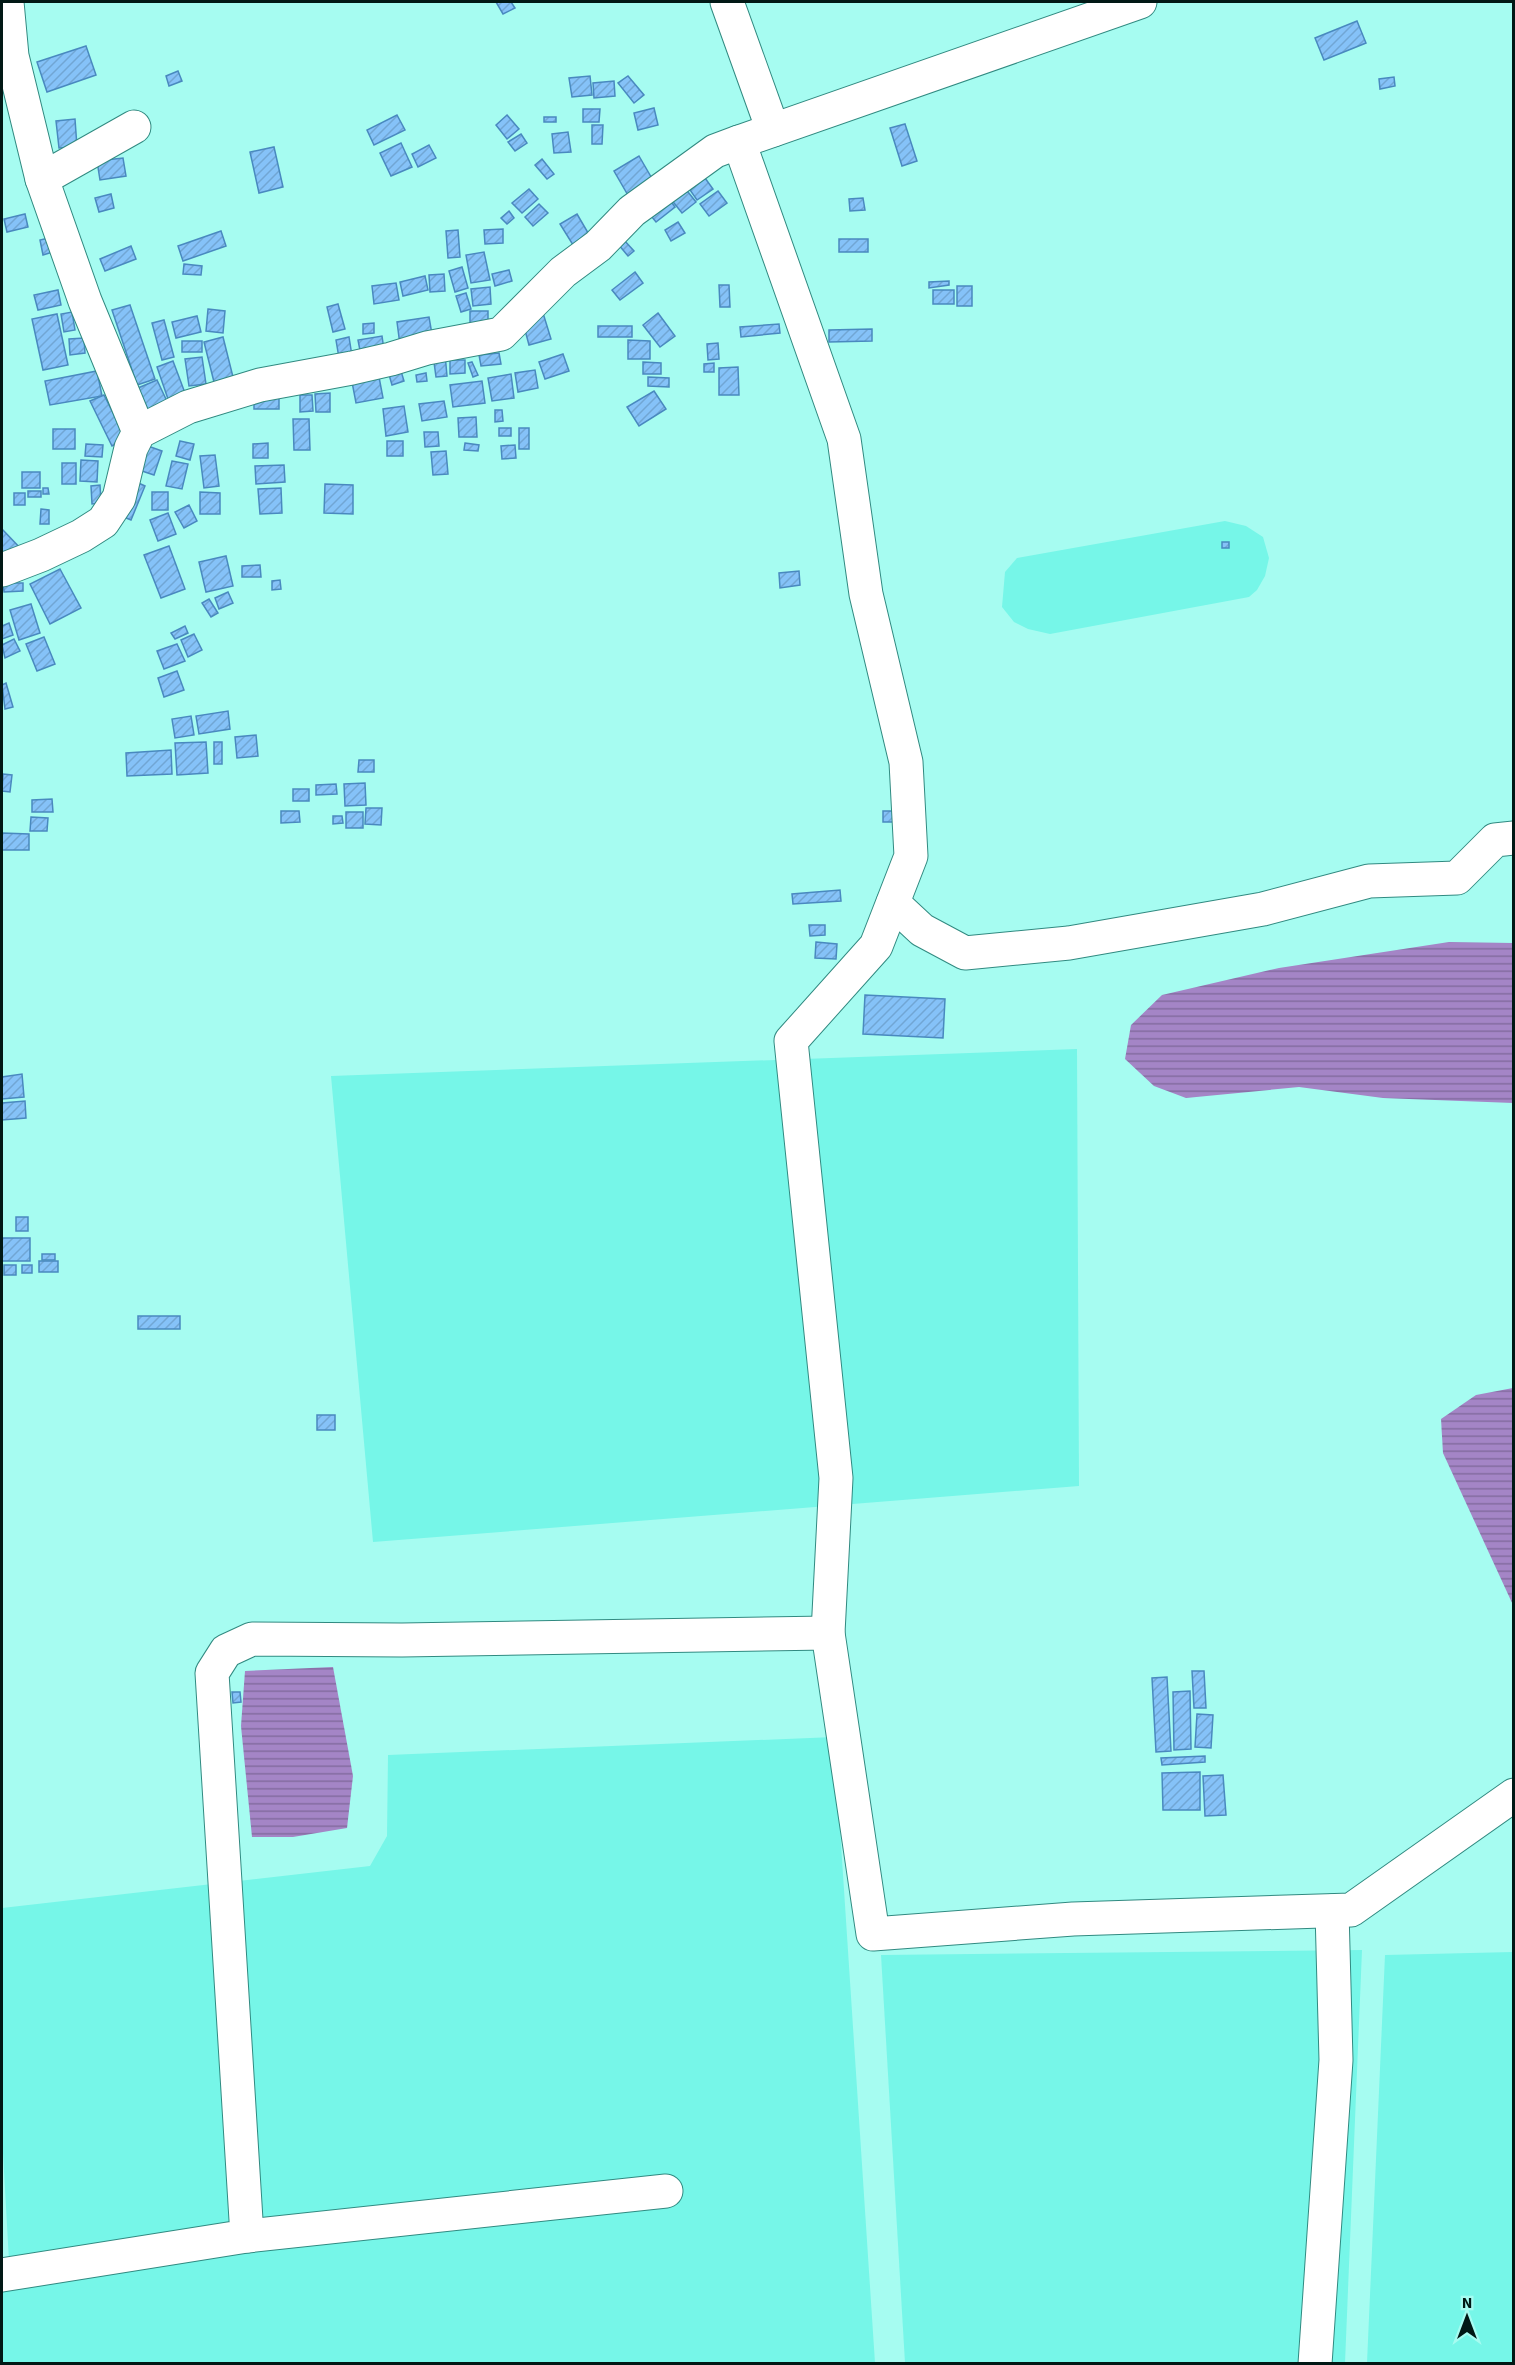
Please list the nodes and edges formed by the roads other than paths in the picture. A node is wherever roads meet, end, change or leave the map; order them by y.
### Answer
1 (7, 2) edge
2 (728, 2) edge
3 (1140, 2) edge
4 (134, 127) dead end
5 (773, 130) junction
6 (739, 142) junction
7 (42, 179) junction
8 (139, 432) junction
9 (2, 570) edge
10 (1514, 838) edge
11 (893, 903) junction
12 (828, 1633) junction
13 (1514, 1795) edge
14 (1332, 1911) junction
15 (666, 2191) dead end
16 (247, 2235) junction
17 (2, 2274) edge
18 (1315, 2364) edge

1 - 7 street
2 - 5 street
3 - 5 street
4 - 7 street
5 - 6 street
6 - 8 street
6 - 11 street
7 - 8 street
8 - 9 street
10 - 11 street
11 - 12 street
12 - 14 street
12 - 16 street
13 - 14 street
14 - 18 street
15 - 16 street
16 - 17 street

